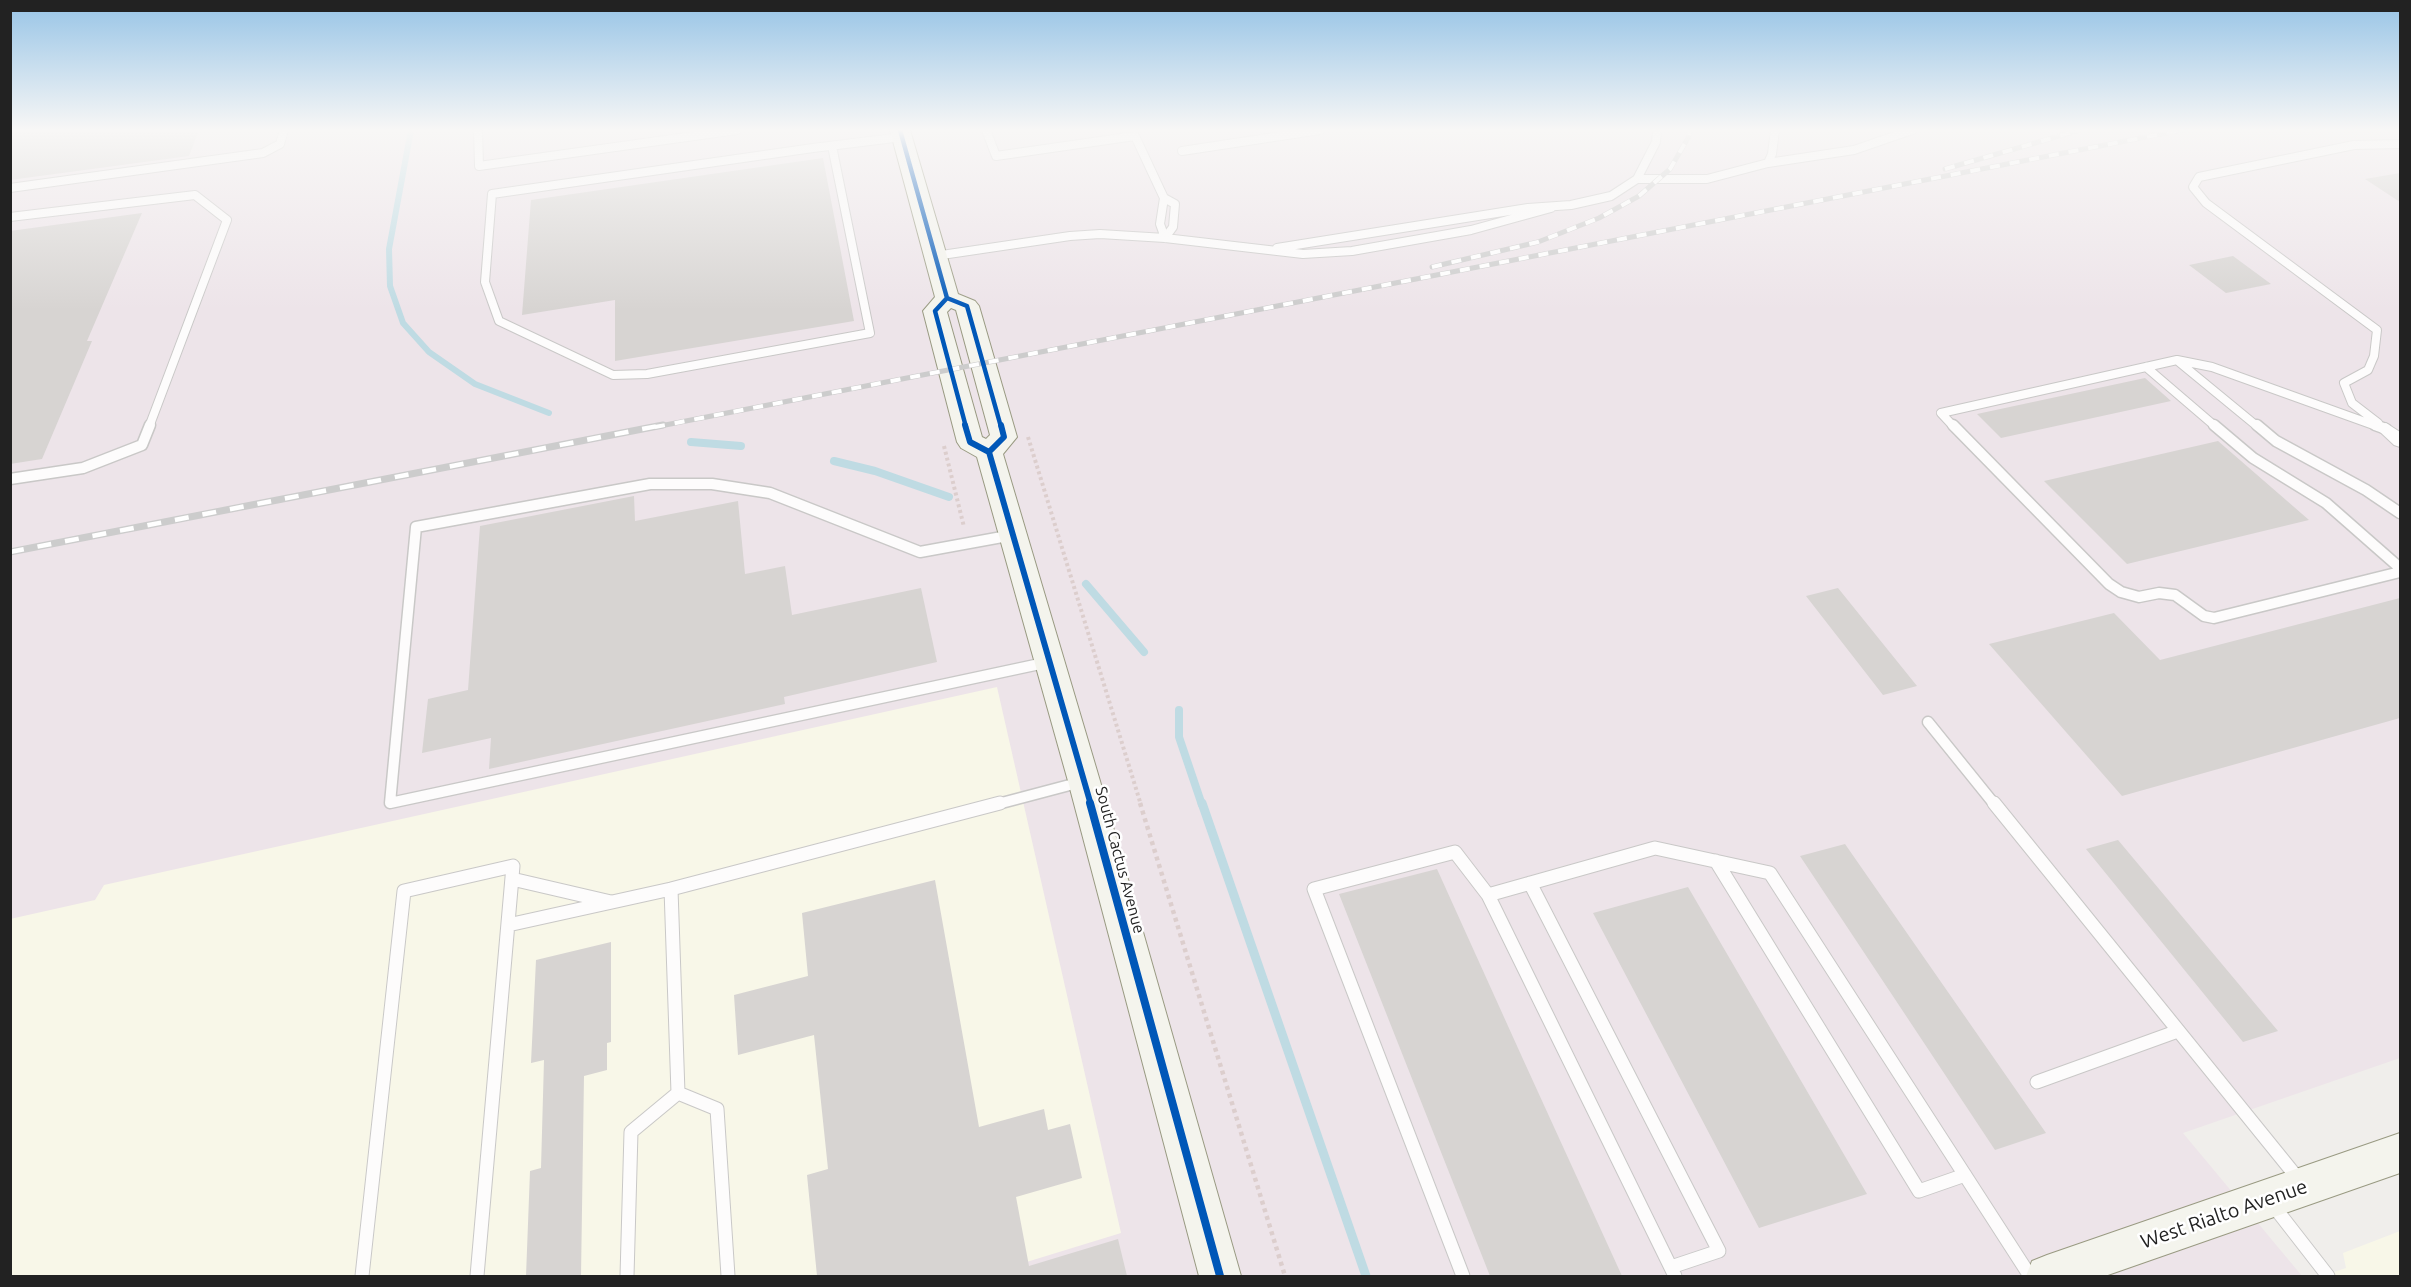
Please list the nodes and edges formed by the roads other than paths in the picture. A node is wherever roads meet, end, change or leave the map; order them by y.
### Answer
1 (520, 190) edge
2 (841, 190) edge
3 (916, 190) edge
4 (1160, 190) edge
5 (1620, 190) edge
6 (2195, 190) edge
7 (1164, 198) junction
8 (1551, 208) junction
9 (10, 217) edge
10 (1165, 238) junction
11 (1256, 250) junction
12 (934, 256) junction
13 (947, 298) junction
14 (2177, 360) junction
15 (2146, 367) junction
16 (2386, 429) junction
17 (2400, 441) edge
18 (989, 452) junction
19 (10, 478) edge
20 (2400, 513) edge
21 (1013, 535) junction
22 (2400, 570) edge
23 (1049, 662) junction
24 (1928, 722) dead end
25 (1084, 781) junction
26 (1716, 861) junction
27 (512, 879) junction
28 (1530, 883) junction
29 (671, 889) junction
30 (1488, 894) junction
31 (614, 902) junction
32 (508, 925) junction
33 (2178, 1031) junction
34 (2037, 1082) dead end
35 (678, 1093) junction
36 (2400, 1153) edge
37 (1965, 1175) junction
38 (2286, 1192) junction
39 (1673, 1272) edge
40 (362, 1276) edge
41 (477, 1276) edge
42 (627, 1276) edge
43 (728, 1276) edge
44 (1220, 1276) edge
45 (1463, 1276) edge
46 (2030, 1276) edge
47 (2047, 1276) edge
48 (2328, 1276) edge

1 - 2 lane
3 - 12 main road
4 - 7 lane
5 - 8 lane
6 - 16 lane
7 - 10 lane
7 - 10 lane
8 - 11 lane
8 - 11 lane
9 - 19 lane
10 - 11 lane
10 - 12 lane
12 - 13 main road
13 - 18 main road
13 - 18 main road
14 - 15 lane
14 - 16 lane
14 - 20 lane
15 - 22 lane
15 - 22 lane
16 - 17 street
18 - 21 main road, South Cactus Avenue
21 - 23 main road, South Cactus Avenue
21 - 23 lane
23 - 25 main road, South Cactus Avenue
24 - 33 lane
25 - 29 lane
25 - 44 main road, South Cactus Avenue
26 - 28 lane
26 - 37 lane
26 - 37 lane
27 - 31 lane
27 - 32 lane
27 - 40 lane
28 - 30 lane
28 - 39 lane
29 - 31 lane
29 - 35 lane
30 - 39 lane
30 - 45 lane
31 - 32 lane
32 - 41 lane
33 - 34 lane
33 - 38 lane
35 - 42 lane
35 - 43 lane
36 - 38 main road, West Rialto Avenue
37 - 46 lane
38 - 47 main road, West Rialto Avenue
38 - 48 lane

